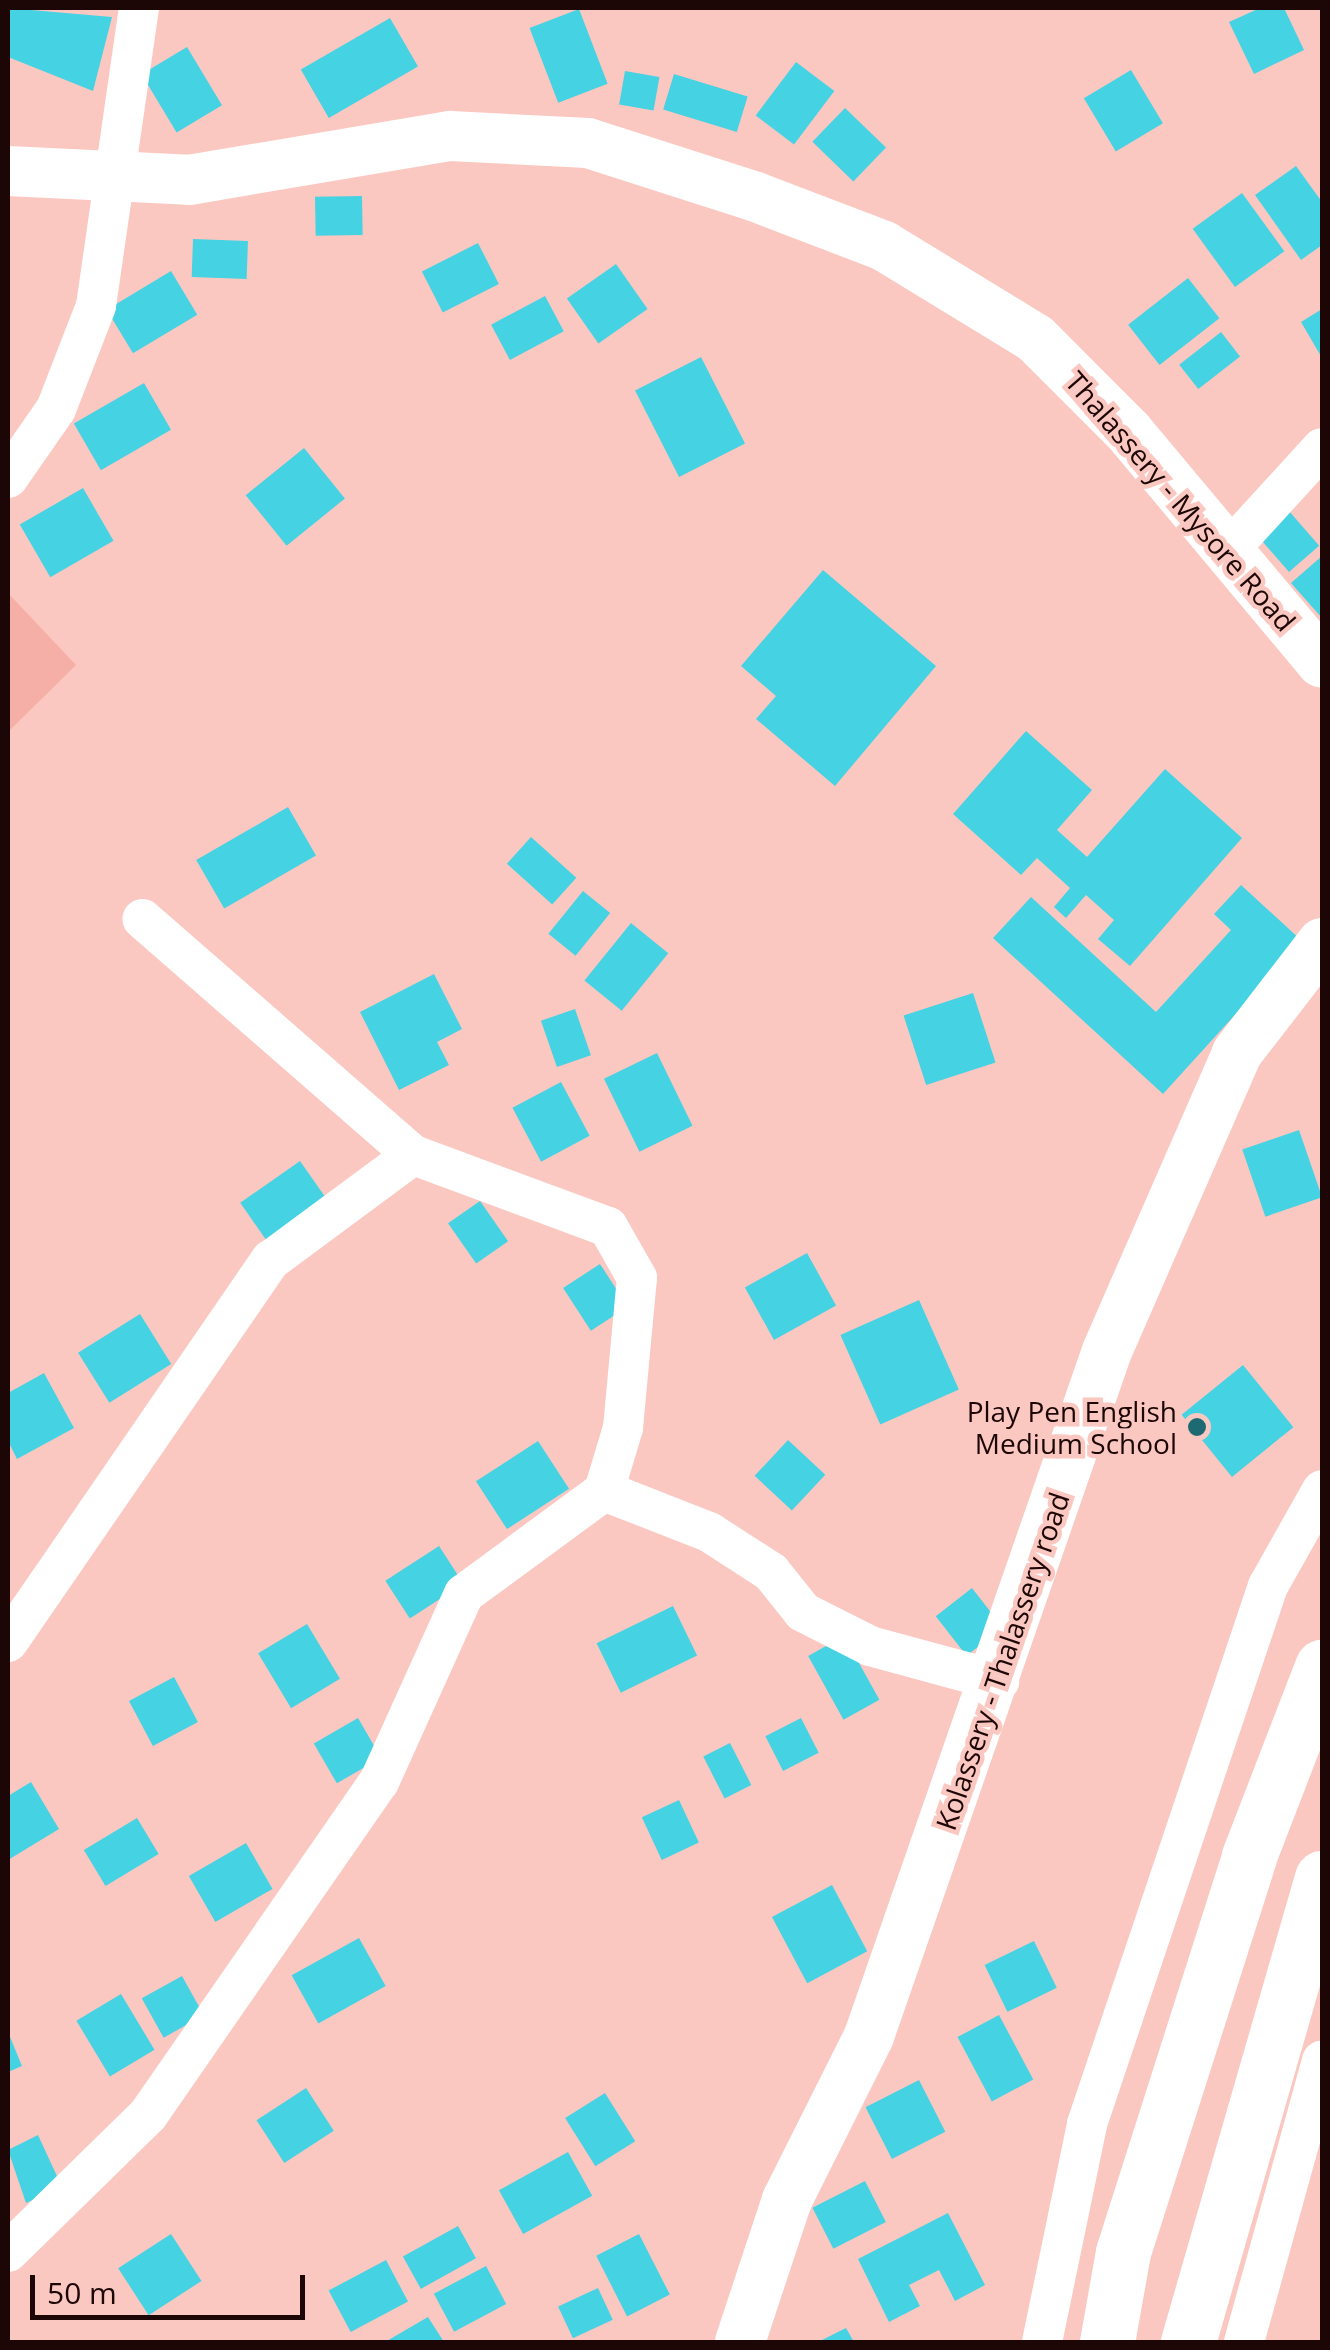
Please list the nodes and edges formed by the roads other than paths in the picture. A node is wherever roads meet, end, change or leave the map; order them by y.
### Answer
1 (139, 8) edge
2 (8, 172) edge
3 (116, 180) junction
4 (1322, 448) edge
5 (8, 478) edge
6 (1226, 553) junction
7 (1322, 664) edge
8 (142, 919) dead end
9 (1322, 942) edge
10 (412, 1155) junction
11 (1322, 1490) edge
12 (604, 1491) junction
13 (8, 1642) edge
14 (1322, 1667) edge
15 (998, 1681) junction
16 (1322, 1878) edge
17 (1322, 2060) edge
18 (8, 2252) edge
19 (740, 2342) edge
20 (1042, 2342) edge
21 (1107, 2342) edge
22 (1188, 2342) edge
23 (1244, 2342) edge

1 - 3 street
2 - 3 main road, Thalassery - Mysore Road
3 - 5 street
3 - 6 main road, Thalassery - Mysore Road
4 - 6 street
6 - 7 main road, Thalassery - Mysore Road
8 - 10 street
9 - 15 main road, Kolassery - Thalassery road
10 - 12 street
10 - 13 street
11 - 20 street
12 - 15 street
12 - 18 street
14 - 21 highway
15 - 19 main road, Kolassery - Thalassery road
16 - 22 highway
17 - 23 street

